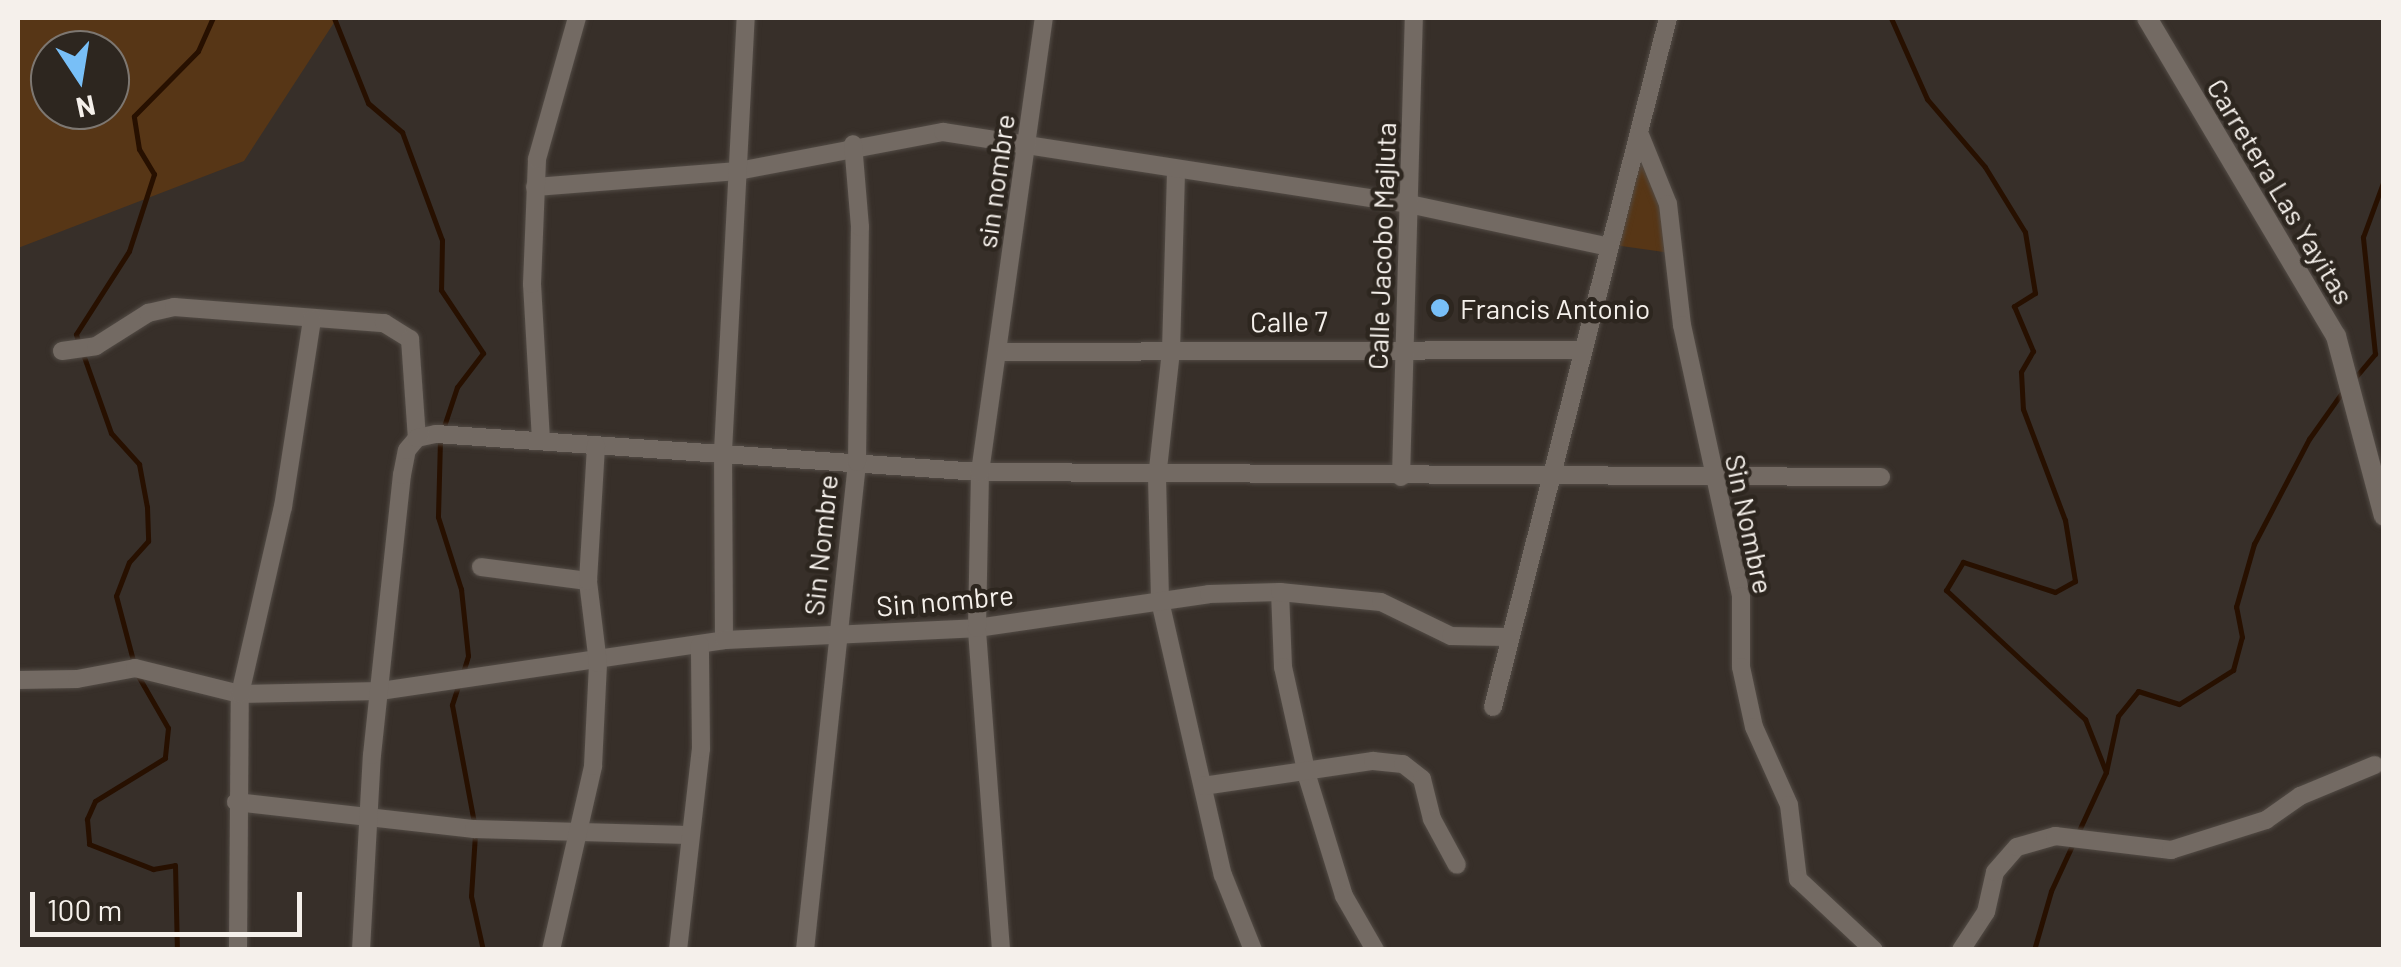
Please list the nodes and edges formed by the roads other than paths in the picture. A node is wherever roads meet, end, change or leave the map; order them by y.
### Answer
1 (576, 18) edge
2 (746, 18) edge
3 (1044, 18) edge
4 (1414, 18) edge
5 (1668, 18) edge
6 (2147, 18) edge
7 (1640, 135) junction
8 (854, 144) junction
9 (1027, 146) junction
10 (738, 170) junction
11 (1176, 172) junction
12 (535, 187) junction
13 (1409, 204) junction
14 (1609, 247) junction
15 (312, 319) junction
16 (1406, 347) junction
17 (1171, 350) junction
18 (1580, 350) junction
19 (62, 351) dead end
20 (999, 352) junction
21 (418, 438) junction
22 (540, 440) junction
23 (596, 445) junction
24 (724, 452) junction
25 (857, 462) junction
26 (980, 472) junction
27 (1158, 477) junction
28 (1401, 477) junction
29 (1549, 478) junction
30 (1711, 478) junction
31 (1882, 478) dead end
32 (2384, 516) edge
33 (480, 566) dead end
34 (588, 581) junction
35 (1280, 592) junction
36 (1160, 601) junction
37 (976, 628) junction
38 (838, 636) junction
39 (1508, 637) junction
40 (724, 640) junction
41 (700, 645) junction
42 (598, 663) junction
43 (18, 680) edge
44 (380, 691) junction
45 (240, 694) junction
46 (1493, 707) dead end
47 (2375, 765) dead end
48 (1306, 770) junction
49 (1203, 786) junction
50 (236, 802) junction
51 (370, 820) junction
52 (577, 827) junction
53 (688, 835) junction
54 (1457, 865) dead end
55 (238, 950) edge
56 (361, 950) edge
57 (551, 950) edge
58 (678, 950) edge
59 (804, 950) edge
60 (1001, 950) edge
61 (1253, 950) edge
62 (1375, 950) edge
63 (1874, 950) edge
64 (1962, 950) edge

1 - 12 street
2 - 10 street
3 - 9 street, sin nombre
4 - 13 street, Calle Jacobo Majluta
5 - 7 street
6 - 32 street, Carretera Las Yayitas
7 - 14 street
7 - 30 street, Sin Nombre
8 - 9 street, Sin Nombre
8 - 10 street, Sin Nombre
8 - 25 street, Sin Nombre
9 - 11 street, Sin Nombre
9 - 20 street, sin nombre
10 - 12 street, Sin Nombre
10 - 24 street
11 - 13 street, Sin Nombre
11 - 17 street
12 - 22 street
13 - 14 street, Sin Nombre
13 - 16 street, Calle Jacobo Majluta
14 - 18 street
15 - 19 street
15 - 21 street
15 - 45 street
16 - 17 street, Calle 7
16 - 18 street, Calle 7
16 - 28 street, Calle Jacobo Majluta
17 - 20 street, Calle 7
17 - 27 street
18 - 29 street
20 - 26 street, sin nombre
21 - 22 street
21 - 44 street
22 - 23 street
23 - 24 street
23 - 34 street
24 - 25 street
24 - 40 street
25 - 26 street
25 - 38 street, Sin Nombre
26 - 27 street
26 - 37 street, sin nombre
27 - 28 street
27 - 36 street
28 - 29 street
29 - 30 street
29 - 39 street
30 - 31 street
30 - 63 street, Sin Nombre
33 - 34 street
34 - 42 street
35 - 36 street, Sin nombre
35 - 39 street, Sin nombre
35 - 48 street
36 - 37 street, Sin nombre
36 - 49 street
37 - 38 street, Sin nombre
37 - 60 street, sin nombre
38 - 40 street, Sin nombre
38 - 59 street, Sin Nombre
39 - 46 street
40 - 41 street, Sin nombre
41 - 42 street, Sin nombre
41 - 53 street
42 - 44 street, Sin nombre
42 - 52 street
43 - 45 street, Sin nombre
44 - 45 street, Sin nombre
44 - 51 street
45 - 50 street
47 - 64 street
48 - 49 street
48 - 54 street
48 - 62 street
49 - 61 street
50 - 51 street
50 - 55 street
51 - 52 street
51 - 56 street
52 - 53 street
52 - 57 street
53 - 58 street

